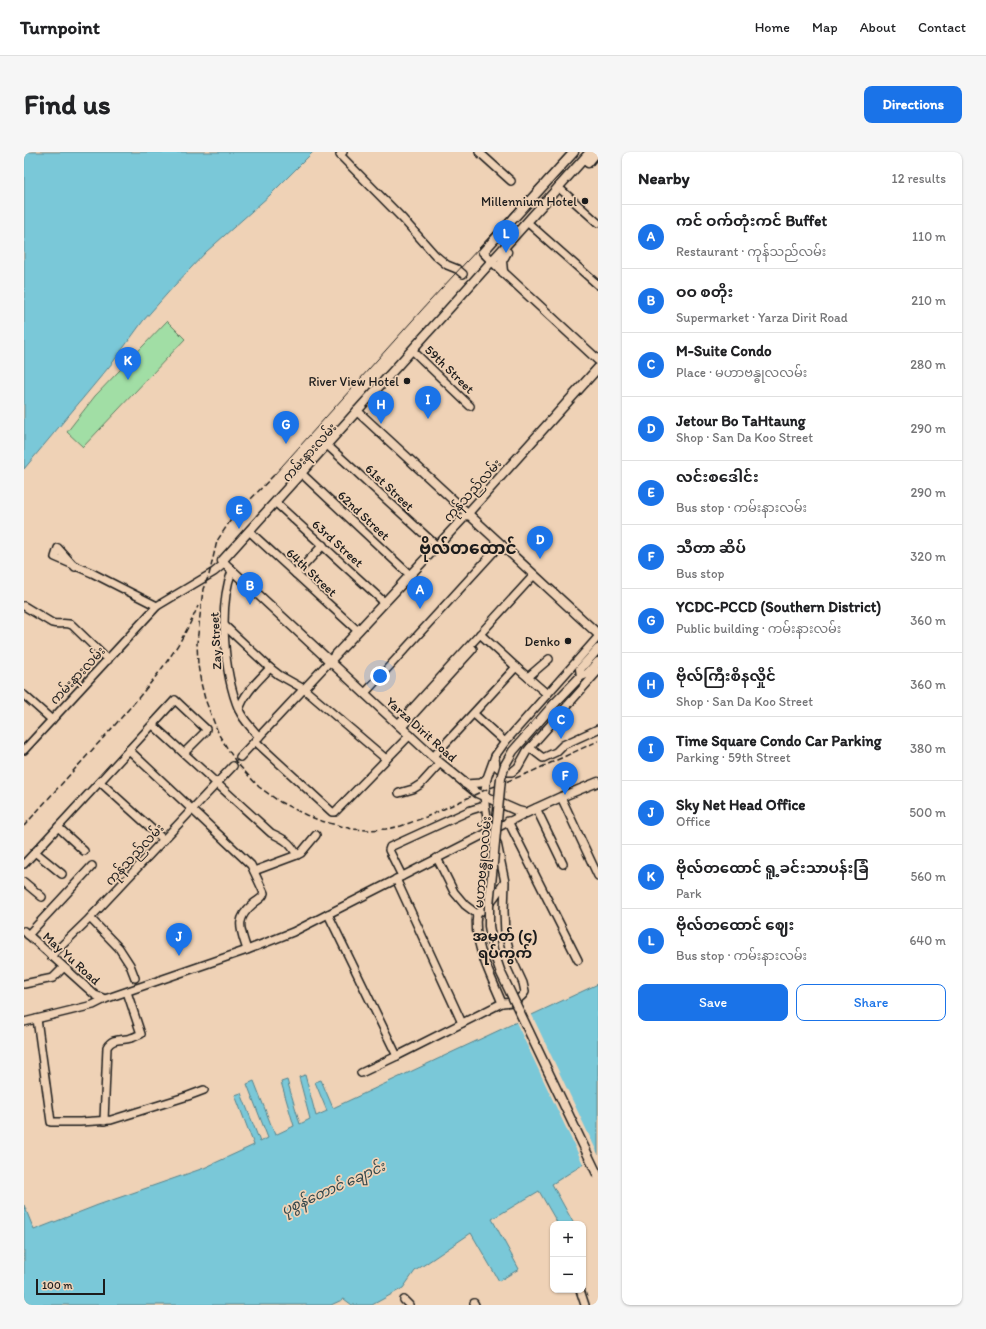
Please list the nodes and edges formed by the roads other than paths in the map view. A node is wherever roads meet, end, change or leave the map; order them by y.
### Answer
1 (479, 152) edge
2 (574, 152) edge
3 (342, 154) edge
4 (595, 154) edge
5 (511, 181) dead end
6 (560, 189) junction
7 (598, 223) edge
8 (529, 224) junction
9 (506, 252) junction
10 (494, 263) junction
11 (503, 272) junction
12 (487, 273) junction
13 (463, 274) dead end
14 (598, 285) edge
15 (414, 351) junction
16 (598, 360) edge
17 (598, 368) edge
18 (470, 406) dead end
19 (358, 413) junction
20 (328, 446) junction
21 (302, 475) junction
22 (276, 503) junction
23 (468, 513) junction
24 (251, 532) junction
25 (501, 544) junction
26 (323, 545) junction
27 (437, 546) junction
28 (223, 562) junction
29 (75, 566) dead end
30 (232, 571) junction
31 (296, 574) junction
32 (410, 574) junction
33 (536, 576) junction
34 (384, 602) junction
35 (156, 605) junction
36 (24, 606) edge
37 (224, 625) junction
38 (358, 630) junction
39 (482, 635) junction
40 (598, 636) edge
41 (598, 649) edge
42 (107, 659) junction
43 (548, 659) dead end
44 (330, 661) junction
45 (598, 662) edge
46 (516, 667) junction
47 (270, 668) junction
48 (598, 671) edge
49 (581, 676) junction
50 (528, 677) junction
51 (304, 689) junction
52 (365, 693) junction
53 (547, 694) junction
54 (24, 695) edge
55 (239, 710) junction
56 (474, 714) junction
57 (51, 719) junction
58 (153, 724) junction
59 (400, 726) junction
60 (598, 729) edge
61 (410, 734) junction
62 (257, 739) junction
63 (505, 742) junction
64 (24, 747) edge
65 (530, 748) junction
66 (24, 750) edge
67 (129, 750) junction
68 (184, 753) junction
69 (495, 756) junction
70 (240, 757) dead end
71 (433, 757) junction
72 (386, 759) junction
73 (440, 763) junction
74 (233, 766) dead end
75 (487, 778) junction
76 (100, 782) junction
77 (598, 782) edge
78 (217, 784) junction
79 (465, 784) junction
80 (399, 793) dead end
81 (484, 797) junction
82 (561, 797) junction
83 (484, 806) junction
84 (536, 808) junction
85 (192, 810) junction
86 (526, 813) junction
87 (508, 821) junction
88 (58, 827) junction
89 (489, 831) junction
90 (316, 835) dead end
91 (164, 840) junction
92 (84, 851) dead end
93 (35, 852) junction
94 (297, 855) junction
95 (437, 858) junction
96 (24, 864) edge
97 (563, 864) dead end
98 (92, 866) dead end
99 (254, 871) junction
100 (62, 874) dead end
101 (598, 876) edge
102 (399, 877) junction
103 (24, 882) edge
104 (505, 882) junction
105 (42, 897) dead end
106 (328, 914) junction
107 (477, 914) junction
108 (90, 918) junction
109 (26, 933) edge
110 (247, 950) junction
111 (51, 956) junction
112 (578, 960) dead end
113 (63, 968) junction
114 (135, 978) dead end
115 (26, 981) edge
116 (127, 992) junction
117 (105, 999) junction
118 (502, 1003) junction
119 (37, 1019) junction
120 (24, 1022) edge
121 (462, 1023) junction
122 (397, 1056) junction
123 (362, 1073) dead end
124 (204, 1090) dead end
125 (104, 1121) junction
126 (598, 1176) edge
127 (581, 1293) edge
128 (585, 1305) edge

1 - 5 street
2 - 10 main road
3 - 13 street
4 - 6 main road, ကမ်းနားလမ်း
6 - 7 street
6 - 8 main road, ကမ်းနားလမ်း
8 - 9 main road, ကမ်းနားလမ်း
8 - 10 main road, ကမ်းနားလမ်း
8 - 14 street
9 - 10 main road, ကမ်းနားလမ်း
9 - 11 main road
10 - 11 main road
10 - 12 main road, ကမ်းနားလမ်း
10 - 15 main road, ကမ်းနားလမ်း
11 - 12 main road
11 - 16 main road
12 - 15 main road, ကမ်းနားလမ်း
15 - 18 street, 59th Street
15 - 19 main road, ကမ်းနားလမ်း
17 - 23 main road, ကုန်သည်လမ်း
19 - 20 main road, ကမ်းနားလမ်း
19 - 23 main road
20 - 21 main road, ကမ်းနားလမ်း
20 - 27 street, 61st Street
21 - 22 main road, ကမ်းနားလမ်း
21 - 32 street, 62nd Street
22 - 24 main road, ကမ်းနားလမ်း
22 - 26 street, 63rd Street
23 - 25 main road
23 - 27 main road, ကုန်သည်လမ်း
24 - 28 main road, ကမ်းနားလမ်း
24 - 31 street, 64th Street
25 - 33 main road
25 - 52 street
26 - 31 street
26 - 34 street, 63rd Street
27 - 32 main road, ကုန်သည်လမ်း
28 - 30 main road, Yarza Dirit Road
28 - 35 street, ကမ်းနားလမ်း
29 - 35 street
30 - 37 street, Zay Street
30 - 44 main road, Yarza Dirit Road
31 - 38 street, 64th Street
32 - 34 main road, ကုန်သည်လမ်း
33 - 39 street
33 - 40 main road
34 - 38 main road, ကုန်သည်လမ်း
35 - 42 street, ကမ်းနားလမ်း
36 - 42 street
37 - 47 street
37 - 55 street, Zay Street
38 - 44 main road, ကုန်သည်လမ်း
39 - 46 street
39 - 59 street
40 - 53 street
41 - 49 main road, မဟာဗန္ဓုလလမ်း
42 - 57 street, ကမ်းနားလမ်း
43 - 50 street
44 - 51 street
44 - 52 main road, Yarza Dirit Road
45 - 49 main road, မဟာဗန္ဓုလလမ်း
46 - 50 street
46 - 56 street
47 - 51 street
47 - 55 street
48 - 65 street
49 - 126 main road, မဟာဗန္ဓုလလမ်း, bridge
50 - 53 street
51 - 62 street
51 - 72 street
52 - 59 main road, Yarza Dirit Road
53 - 63 street
54 - 57 street
55 - 62 street, Zay Street
56 - 63 street
56 - 71 street
57 - 64 street, ကမ်းနားလမ်း
57 - 66 street, ကမ်းနားလမ်း
58 - 67 street
58 - 68 street
58 - 68 street
59 - 61 main road, Yarza Dirit Road
60 - 65 street
61 - 71 main road, Yarza Dirit Road
61 - 72 street
62 - 70 street
62 - 72 street, Zay Street
63 - 69 street
65 - 69 street
67 - 76 street
67 - 85 street
68 - 78 street
69 - 75 street
71 - 73 main road, Yarza Dirit Road
73 - 79 main road, Yarza Dirit Road
73 - 80 street
74 - 78 street, ကုန်သည်လမ်း
75 - 79 street
75 - 81 street
76 - 88 street
76 - 91 street
77 - 82 main road
78 - 85 street, ကုန်သည်လမ်း
78 - 94 street
79 - 81 main road, Yarza Dirit Road
81 - 83 street
81 - 86 main road, Yarza Dirit Road
82 - 84 main road
82 - 101 street
83 - 89 street
83 - 102 street
84 - 86 main road
84 - 97 street
85 - 91 street, ကုန်သည်လမ်း
85 - 99 street
86 - 87 street
87 - 89 street
87 - 112 street
88 - 92 street
88 - 93 street
89 - 95 street
89 - 104 street
90 - 94 street
91 - 108 street, ကုန်သည်လမ်း
93 - 96 street
93 - 100 street
94 - 99 street
95 - 102 street
95 - 107 street
98 - 109 street
99 - 110 street
102 - 106 street
102 - 121 street
103 - 105 street
104 - 107 street
104 - 118 street
106 - 110 street
106 - 122 street
107 - 118 street
108 - 111 street, ကုန်သည်လမ်း
108 - 114 street
109 - 111 street, May Yu Road
110 - 116 street
111 - 113 street, May Yu Road
113 - 115 street
113 - 117 street, May Yu Road
116 - 117 street
116 - 125 street
117 - 119 street
118 - 121 street
119 - 120 street
119 - 125 street
121 - 122 street
122 - 123 street
124 - 125 street
127 - 128 street

